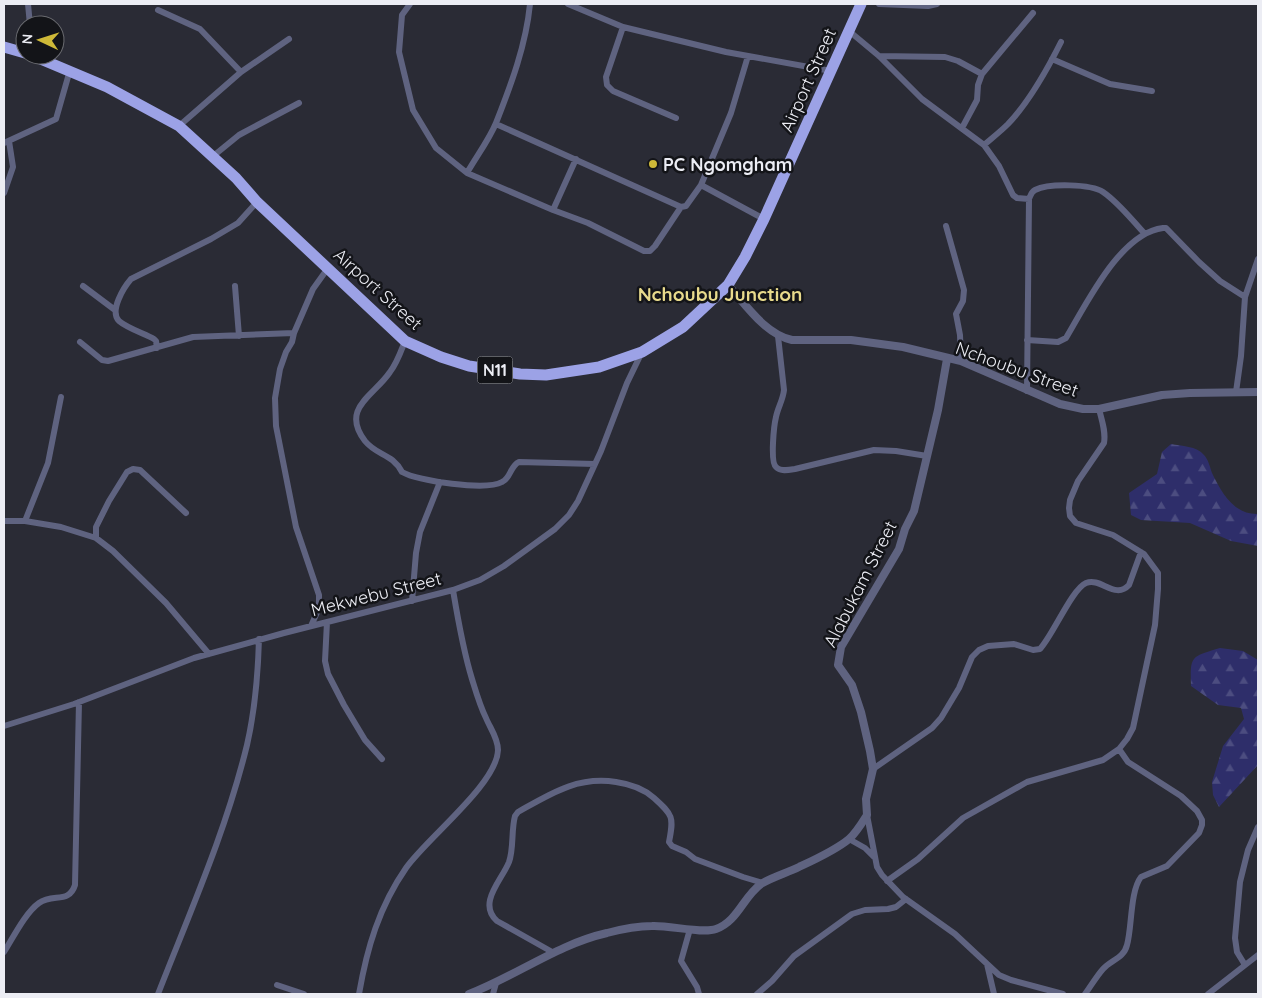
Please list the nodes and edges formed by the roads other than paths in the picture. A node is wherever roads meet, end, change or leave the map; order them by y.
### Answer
1 (410, 4) edge
2 (530, 4) edge
3 (568, 4) edge
4 (862, 4) edge
5 (879, 4) edge
6 (937, 4) edge
7 (158, 10) dead end
8 (1033, 13) dead end
9 (623, 27) junction
10 (849, 31) junction
11 (289, 39) dead end
12 (1061, 42) dead end
13 (748, 56) junction
14 (879, 56) junction
15 (1052, 59) junction
16 (57, 65) edge
17 (70, 70) junction
18 (831, 71) junction
19 (241, 72) junction
20 (982, 74) junction
21 (1152, 91) dead end
22 (300, 103) dead end
23 (676, 118) dead end
24 (496, 124) junction
25 (178, 126) junction
26 (962, 128) junction
27 (6, 142) edge
28 (984, 145) junction
29 (212, 157) junction
30 (576, 159) junction
31 (467, 173) junction
32 (701, 185) junction
33 (4, 192) edge
34 (1029, 199) junction
35 (257, 202) junction
36 (681, 207) junction
37 (553, 210) junction
38 (764, 220) junction
39 (946, 226) dead end
40 (1144, 233) junction
41 (1258, 259) edge
42 (328, 268) junction
43 (728, 285) junction
44 (83, 286) dead end
45 (235, 286) dead end
46 (1245, 297) junction
47 (116, 310) junction
48 (294, 333) junction
49 (239, 336) junction
50 (778, 336) junction
51 (1027, 340) junction
52 (405, 341) junction
53 (80, 342) dead end
54 (157, 348) junction
55 (642, 352) junction
56 (947, 359) junction
57 (961, 361) junction
58 (1027, 391) junction
59 (1236, 392) junction
60 (1258, 392) edge
61 (61, 398) dead end
62 (1099, 409) junction
63 (928, 456) junction
64 (595, 464) junction
65 (440, 482) junction
66 (186, 513) dead end
67 (4, 521) edge
68 (25, 521) junction
69 (96, 538) junction
70 (1141, 552) junction
71 (453, 590) junction
72 (412, 601) junction
73 (328, 622) junction
74 (311, 626) junction
75 (259, 640) junction
76 (209, 654) junction
77 (79, 702) junction
78 (4, 726) edge
79 (1119, 749) junction
80 (382, 759) dead end
81 (874, 769) junction
82 (867, 815) junction
83 (1258, 827) edge
84 (849, 839) junction
85 (874, 858) junction
86 (887, 881) junction
87 (763, 883) junction
88 (906, 899) junction
89 (690, 928) junction
90 (4, 952) edge
91 (554, 953) junction
92 (1258, 955) edge
93 (987, 964) junction
94 (1245, 965) junction
95 (496, 982) junction
96 (277, 985) dead end
97 (158, 994) edge
98 (304, 994) edge
99 (359, 994) edge
100 (469, 994) edge
101 (493, 994) edge
102 (699, 994) edge
103 (757, 994) edge
104 (994, 994) edge
105 (1063, 994) edge
106 (1085, 994) edge
107 (1208, 994) edge

1 - 31 street
2 - 24 street
3 - 9 street
4 - 10 highway, Airport Street / N11
5 - 6 street
7 - 19 street
8 - 20 street
9 - 13 street
9 - 23 street
10 - 14 street
10 - 18 highway, Airport Street / N11
11 - 19 street
12 - 15 street
13 - 18 street
13 - 32 street
14 - 20 street
14 - 26 street
15 - 21 street
15 - 28 street
16 - 17 highway, Airport Street / N11
17 - 25 highway, Airport Street / N11
17 - 27 street
18 - 38 highway, Airport Street / N11
19 - 25 street
20 - 26 street
22 - 29 street
24 - 30 street
24 - 31 street
25 - 29 highway, Airport Street / N11
26 - 28 street
27 - 33 street
28 - 34 street
29 - 35 highway, Airport Street / N11
30 - 36 street
30 - 37 street
31 - 37 street
32 - 36 street
32 - 38 street
34 - 40 street
34 - 51 street
35 - 42 highway, Airport Street / N11
35 - 47 street
36 - 37 street
38 - 43 highway, Airport Street / N11
39 - 57 street
40 - 46 street
40 - 51 street
41 - 46 street
42 - 48 street
42 - 52 highway, Airport Street / N11
43 - 50 street
43 - 55 highway, Airport Street / N11
44 - 47 street
45 - 49 street
46 - 59 street
47 - 54 street
48 - 49 street
48 - 74 street
49 - 54 street
50 - 56 street, Nchoubu Street
50 - 63 street
51 - 58 street
52 - 55 highway, Airport Street / N11
52 - 65 street
53 - 54 street
55 - 64 street, Mekwebu Street
56 - 57 street, Nchoubu Street
56 - 63 street, Alabukam Street
57 - 58 street, Nchoubu Street
58 - 62 street, Nchoubu Street
59 - 60 street, Nchoubu Street
59 - 62 street, Nchoubu Street
61 - 68 street
62 - 70 street
63 - 81 street, Alabukam Street
64 - 65 street
64 - 71 street, Mekwebu Street
65 - 72 street
66 - 69 street
67 - 68 street
68 - 69 street
69 - 76 street
70 - 79 street
70 - 81 street
71 - 72 street, Mekwebu Street
71 - 99 street
72 - 73 street, Mekwebu Street
73 - 74 street, Mekwebu Street
73 - 80 street
74 - 75 street, Mekwebu Street
75 - 76 street, Mekwebu Street
75 - 97 street
76 - 77 street, Mekwebu Street
77 - 78 street, Mekwebu Street
77 - 90 street
79 - 86 street
79 - 106 street
81 - 82 street, Alabukam Street
82 - 84 street
82 - 85 street
83 - 94 street
84 - 85 street
84 - 87 street
85 - 86 street
86 - 88 street
87 - 89 street
87 - 91 street
88 - 93 street
88 - 103 street
89 - 91 street
89 - 102 street
91 - 95 street
92 - 94 street
93 - 104 street
93 - 105 street
94 - 107 street
95 - 100 street
95 - 101 street
96 - 98 street

